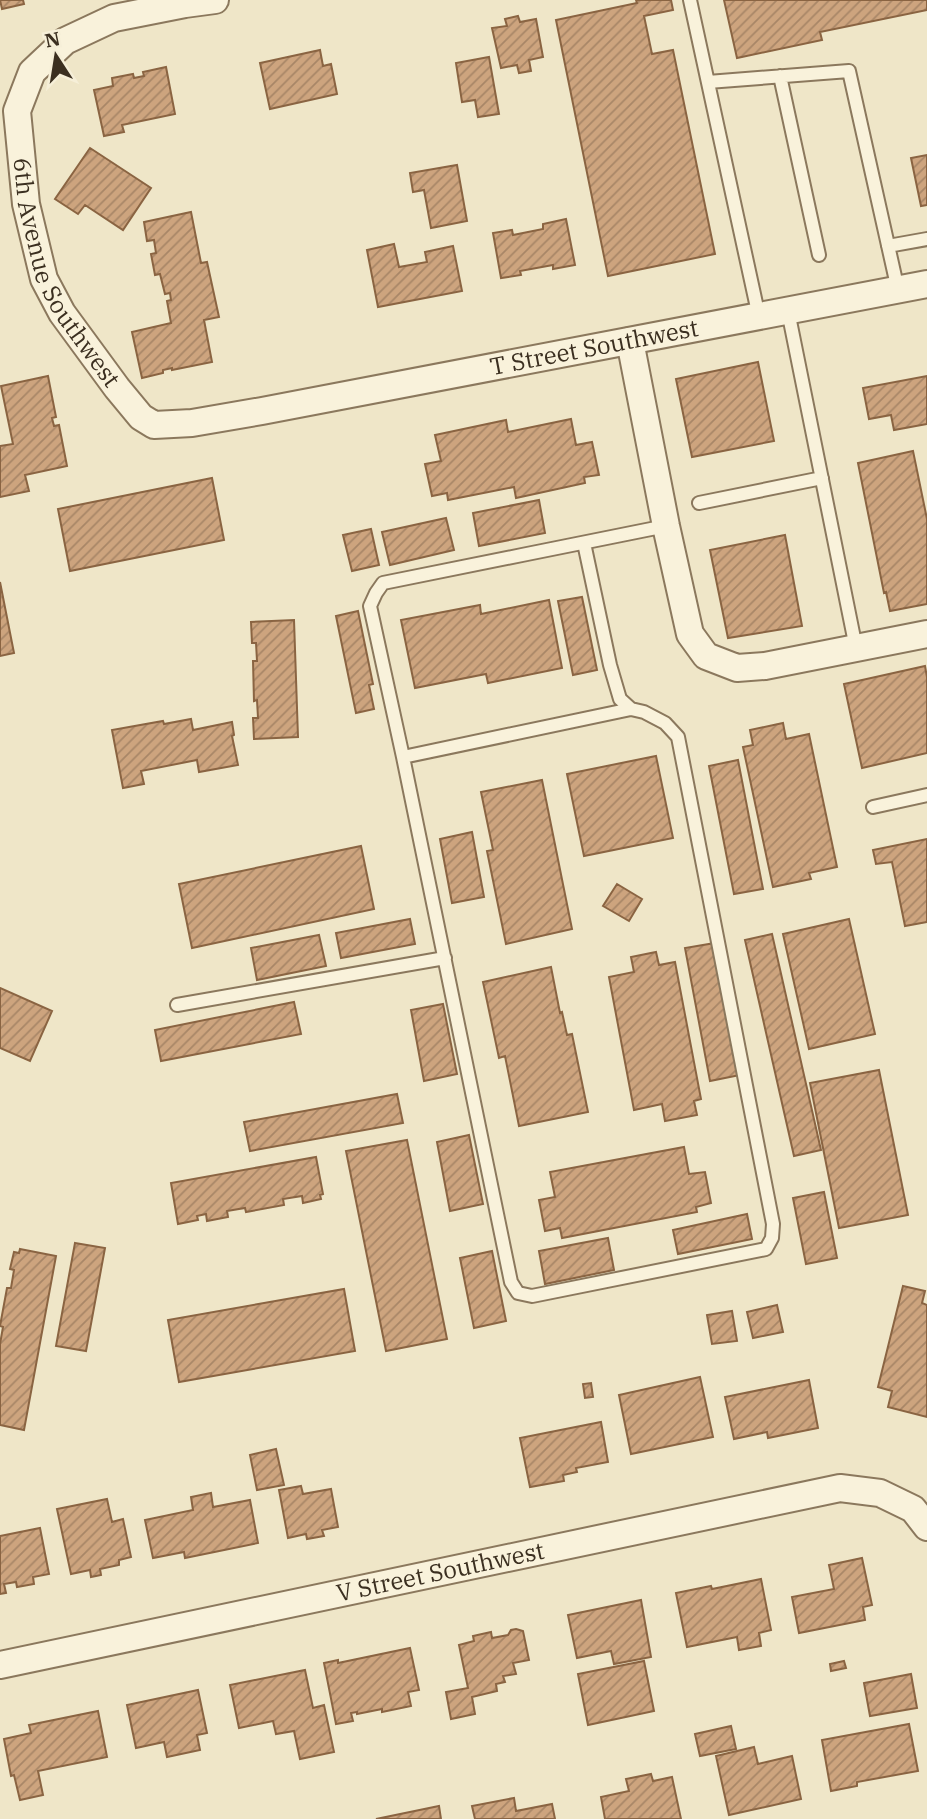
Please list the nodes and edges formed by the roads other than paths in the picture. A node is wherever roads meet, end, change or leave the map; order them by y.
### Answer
1 (215, 0) edge
2 (690, 0) edge
3 (780, 76) junction
4 (708, 82) junction
5 (927, 239) edge
6 (888, 246) junction
7 (819, 255) dead end
8 (927, 284) edge
9 (898, 290) junction
10 (788, 311) junction
11 (759, 317) junction
12 (630, 341) junction
13 (262, 411) joint
14 (821, 478) junction
15 (699, 503) dead end
16 (666, 526) junction
17 (584, 542) junction
18 (927, 634) edge
19 (856, 648) junction
20 (631, 709) junction
21 (403, 757) junction
22 (927, 795) edge
23 (873, 807) dead end
24 (445, 958) junction
25 (177, 1005) dead end
26 (927, 1527) edge
27 (0, 1665) edge

1 - 13 street, 6th Avenue Southwest
2 - 4 lane
3 - 4 lane
3 - 6 lane
3 - 7 lane
4 - 11 lane
5 - 6 lane
6 - 9 lane
8 - 9 street, T Street Southwest
9 - 10 street, T Street Southwest
10 - 11 street, T Street Southwest
10 - 14 lane
11 - 12 street, T Street Southwest
12 - 13 street, T Street Southwest
12 - 16 street
14 - 15 lane
14 - 19 lane
16 - 17 lane
16 - 19 street
17 - 20 lane
17 - 21 lane
18 - 19 street
20 - 21 lane
20 - 24 lane
21 - 24 lane
22 - 23 lane
24 - 25 lane
26 - 27 street, V Street Southwest

